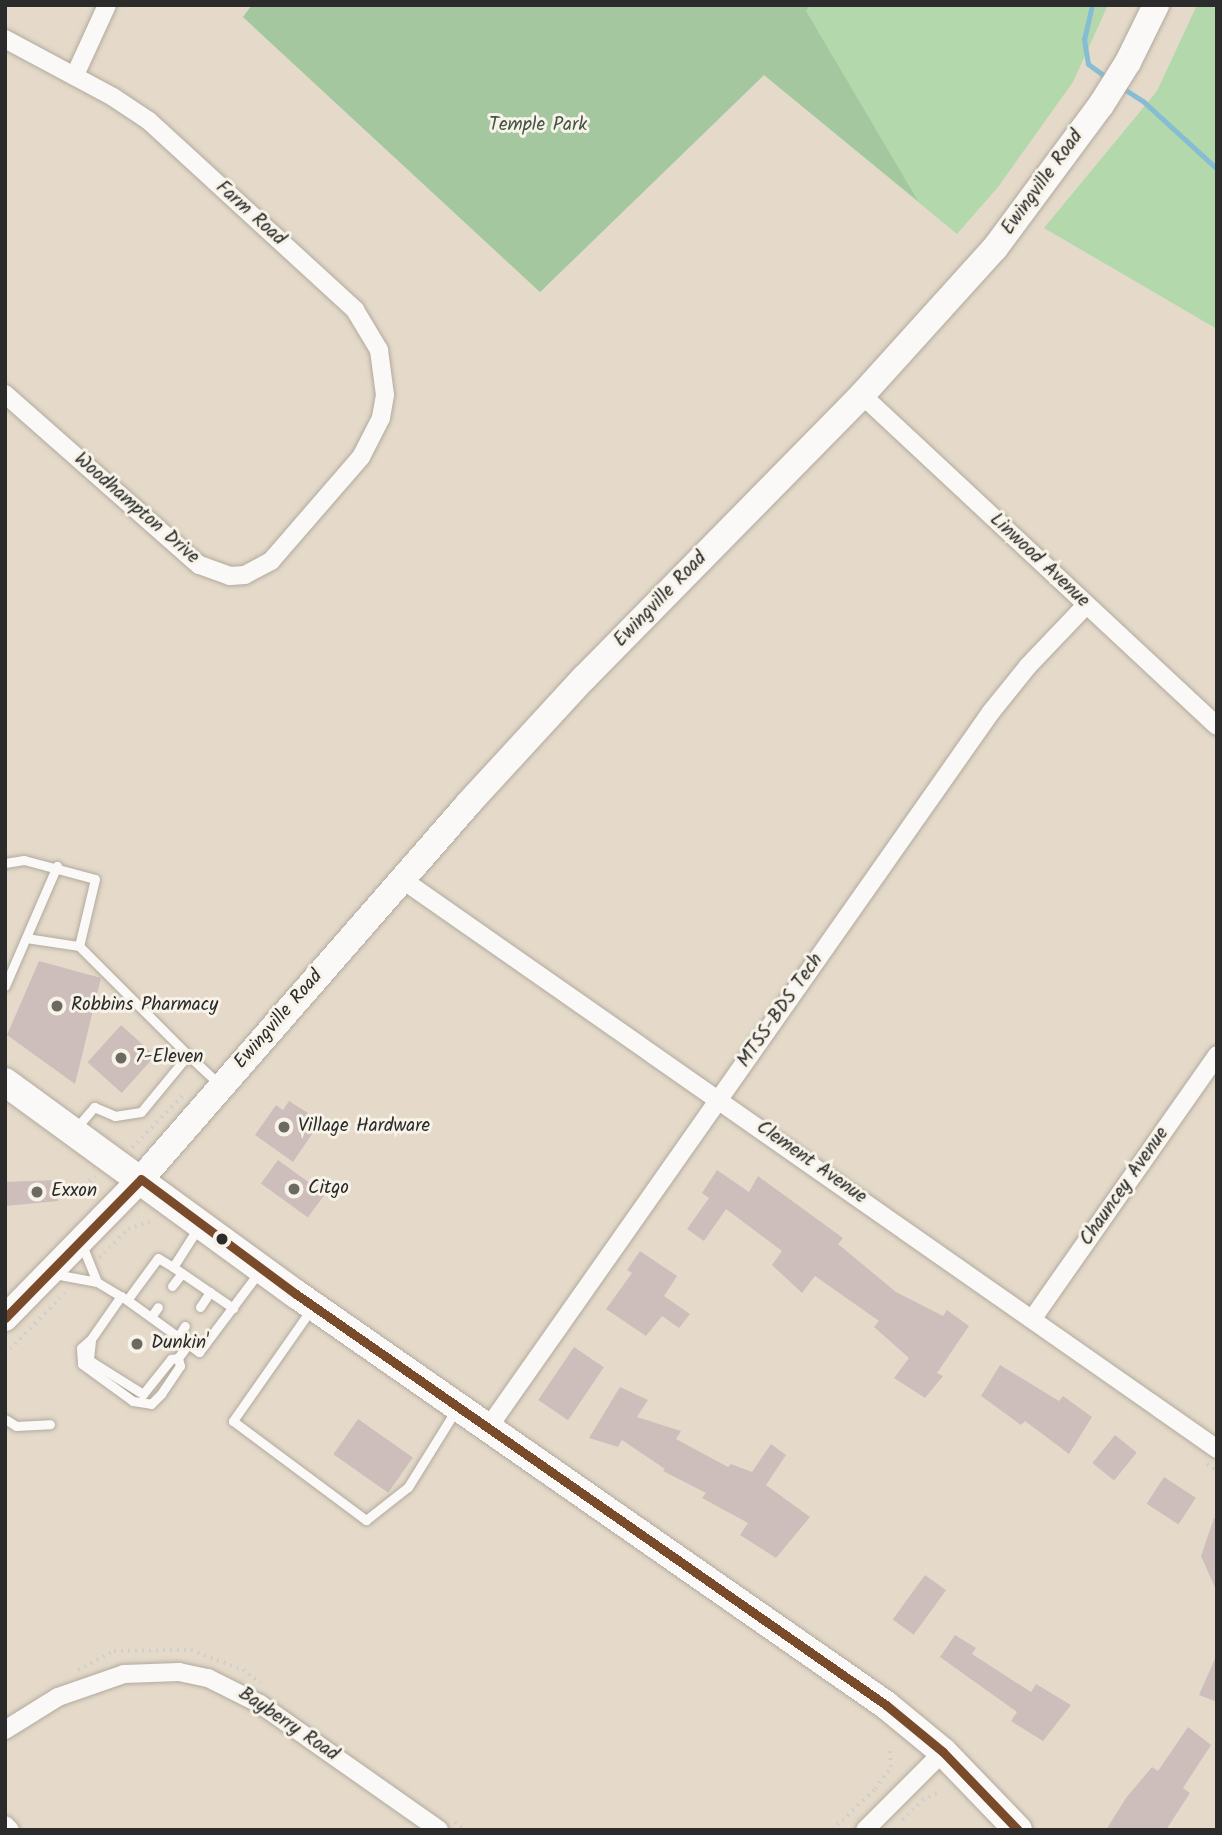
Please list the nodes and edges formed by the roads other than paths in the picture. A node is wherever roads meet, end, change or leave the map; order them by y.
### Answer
1 (107, 5) edge
2 (1156, 5) edge
3 (5, 39) edge
4 (75, 75) junction
5 (5, 394) edge
6 (862, 395) junction
7 (361, 457) joint
8 (1086, 605) junction
9 (1217, 726) edge
10 (6, 864) edge
11 (57, 866) junction
12 (403, 880) junction
13 (26, 938) junction
14 (79, 946) junction
15 (5, 986) edge
16 (188, 1055) junction
17 (1217, 1055) edge
18 (5, 1082) edge
19 (222, 1086) junction
20 (719, 1099) junction
21 (73, 1132) junction
22 (141, 1179) junction
23 (201, 1224) junction
24 (80, 1241) junction
25 (261, 1268) junction
26 (177, 1270) junction
27 (49, 1273) junction
28 (97, 1282) junction
29 (172, 1286) dead end
30 (210, 1292) junction
31 (124, 1298) junction
32 (313, 1306) junction
33 (158, 1307) dead end
34 (200, 1307) dead end
35 (233, 1308) junction
36 (7, 1314) edge
37 (151, 1317) junction
38 (1033, 1318) junction
39 (185, 1326) dead end
40 (178, 1337) junction
41 (188, 1344) junction
42 (458, 1408) junction
43 (5, 1419) edge
44 (50, 1424) dead end
45 (488, 1428) junction
46 (1217, 1449) edge
47 (5, 1730) edge
48 (943, 1752) junction
49 (5, 1825) edge
50 (10, 1830) edge
51 (439, 1830) edge
52 (864, 1830) edge
53 (1018, 1830) edge

1 - 4 street
2 - 6 main road, Ewingville Road
3 - 4 street, Farm Road
4 - 7 street, Farm Road
5 - 7 street, Woodhampton Drive
6 - 8 street, Linwood Avenue
6 - 12 main road, Ewingville Road
8 - 9 street, Linwood Avenue
8 - 20 street, MTSS-BDS Tech
10 - 11 lane
11 - 13 lane
11 - 14 lane
12 - 19 main road, Ewingville Road
12 - 20 street, Clement Avenue
13 - 14 lane
13 - 15 lane
14 - 16 lane
16 - 19 lane
16 - 21 lane
17 - 38 street, Chauncey Avenue
18 - 21 main road
19 - 22 main road, Ewingville Road
20 - 38 street, Clement Avenue
20 - 45 street, MTSS-BDS Tech
21 - 22 main road
22 - 23 main road
22 - 24 main road, Ewingville Road
23 - 25 main road
23 - 26 lane
24 - 27 main road, Ewingville Road
24 - 28 lane
25 - 32 main road
25 - 35 lane
26 - 29 lane
26 - 30 lane
26 - 31 lane
27 - 28 lane
27 - 36 main road, Ewingville Road
28 - 31 lane
30 - 34 lane
30 - 35 lane
31 - 37 lane
31 - 41 lane
32 - 42 main road
32 - 42 lane
33 - 37 lane
35 - 41 lane
37 - 40 lane
38 - 46 street, Clement Avenue
39 - 40 lane
40 - 41 lane
42 - 45 main road
43 - 44 lane
45 - 48 main road
47 - 51 street, Bayberry Road
48 - 52 street
48 - 53 main road
49 - 50 street

